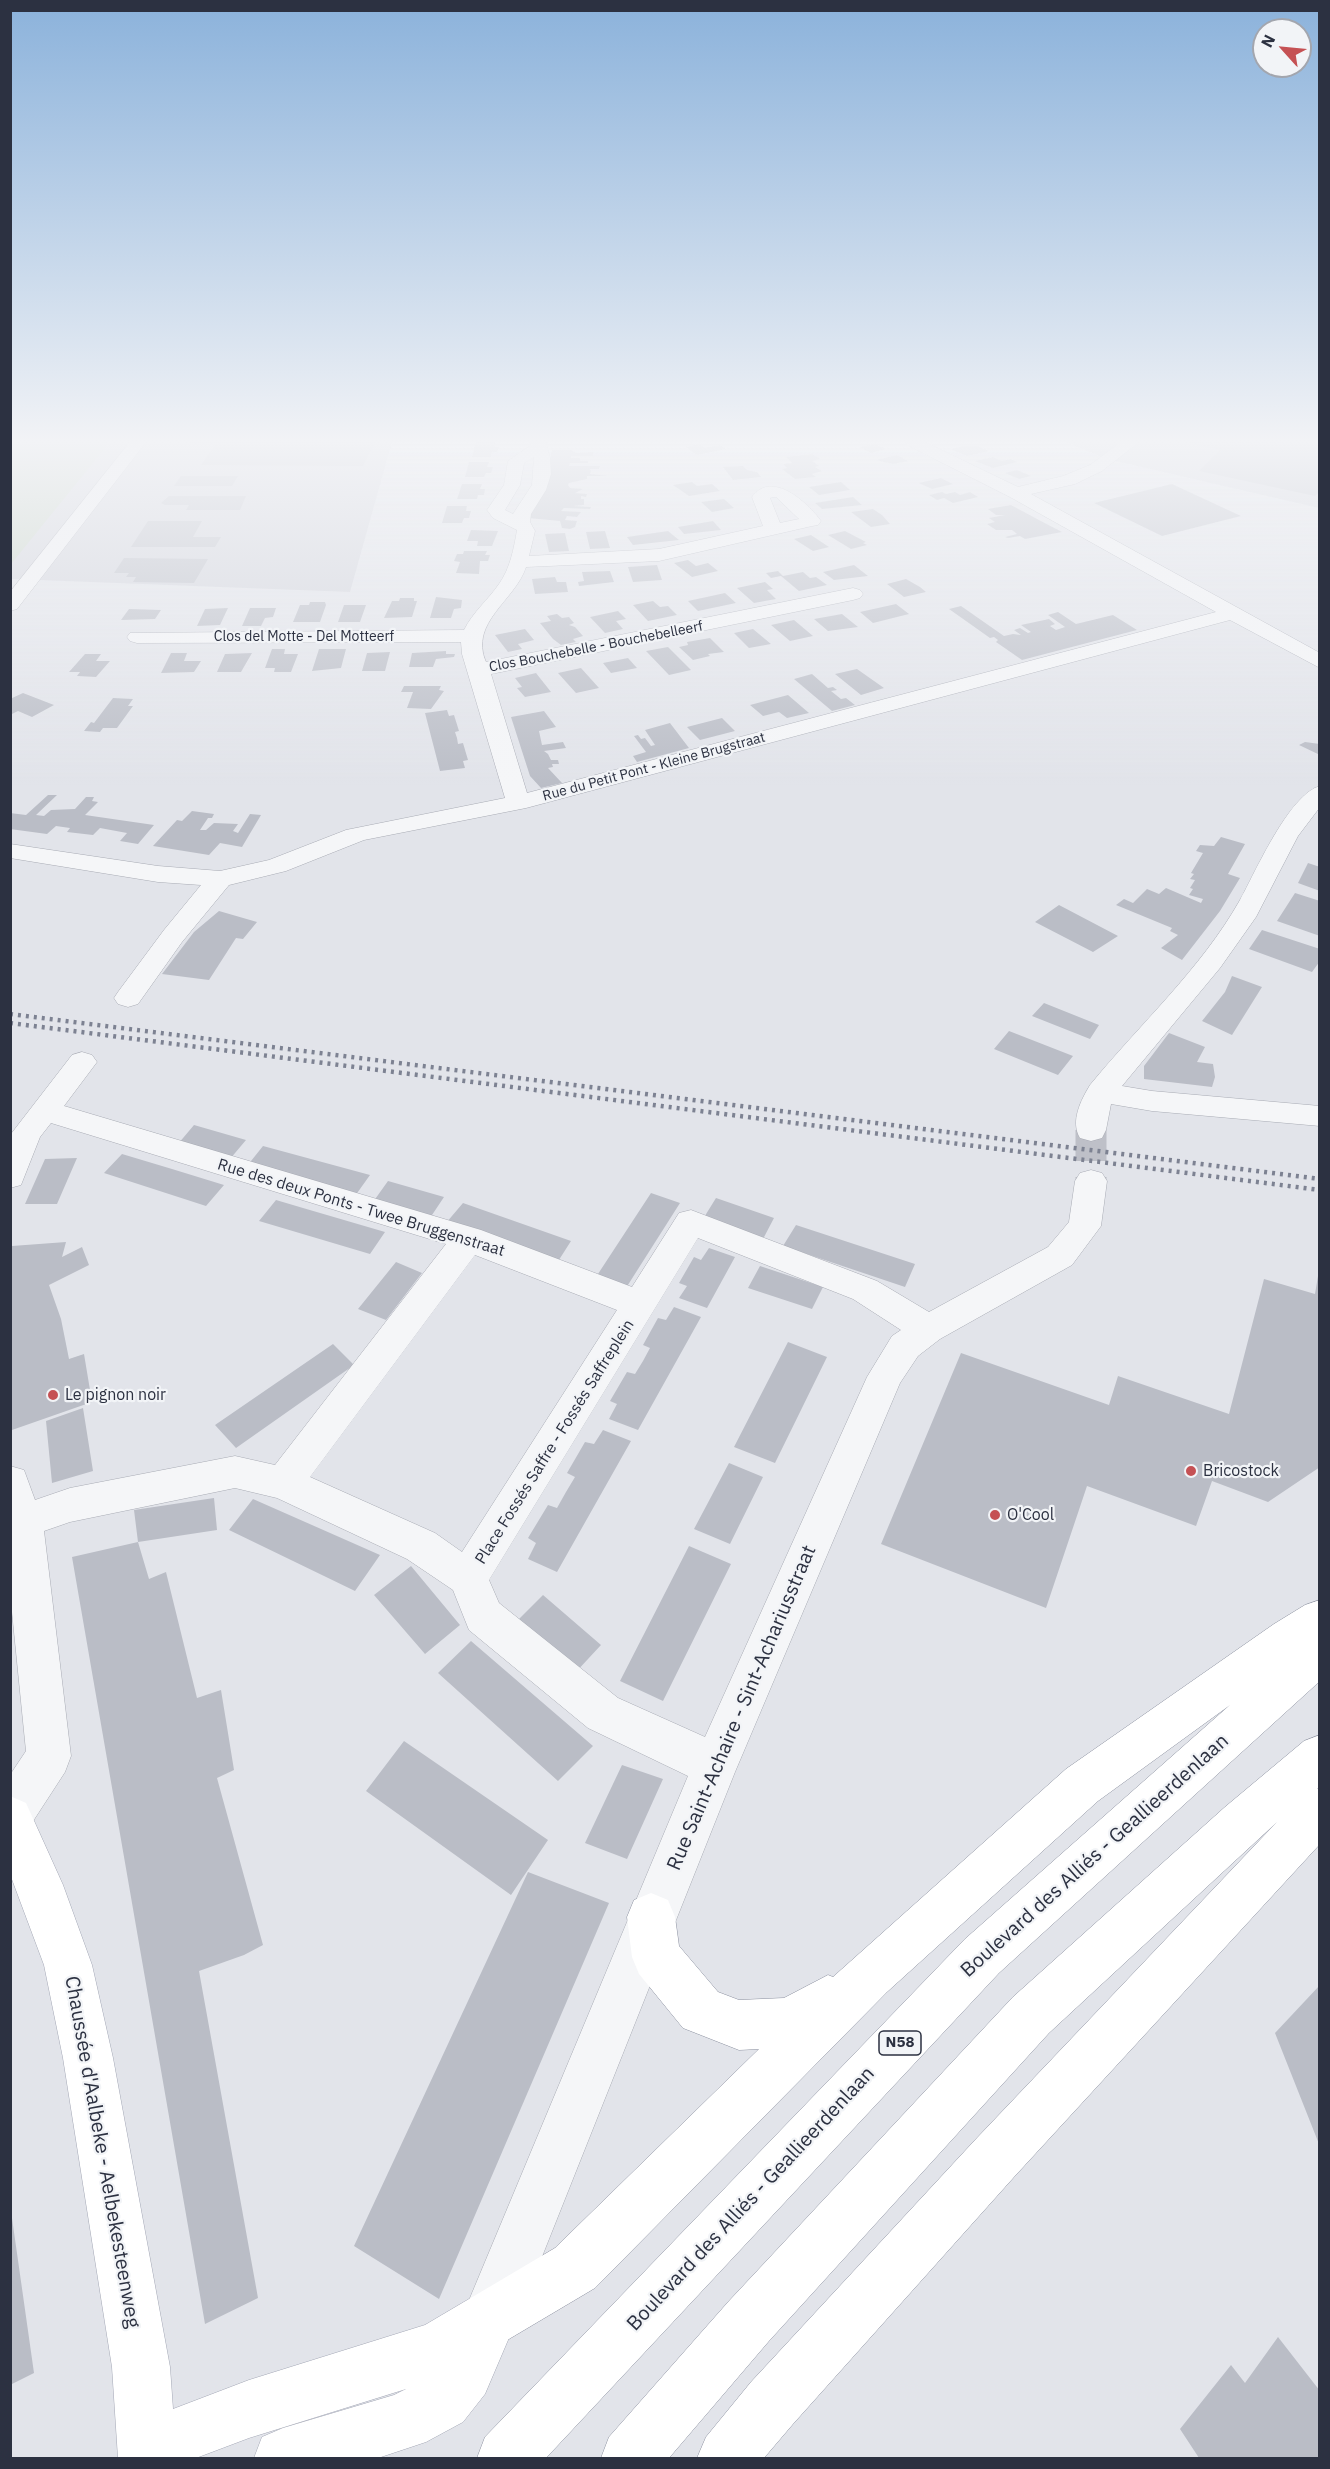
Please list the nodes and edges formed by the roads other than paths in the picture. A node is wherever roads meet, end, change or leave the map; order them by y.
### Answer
1 (48, 557) edge
2 (519, 557) edge
3 (607, 557) edge
4 (1133, 557) edge
5 (518, 561) junction
6 (853, 594) dead end
7 (10, 605) edge
8 (1234, 613) junction
9 (470, 636) junction
10 (137, 637) dead end
11 (1320, 662) edge
12 (479, 670) junction
13 (1320, 793) edge
14 (518, 803) junction
15 (10, 851) edge
16 (220, 879) junction
17 (128, 999) dead end
18 (82, 1062) dead end
19 (1101, 1092) junction
20 (1320, 1116) edge
21 (27, 1126) edge
22 (1091, 1130) tunnel mouth
23 (10, 1177) edge
24 (1091, 1181) tunnel mouth
25 (469, 1239) junction
26 (641, 1305) junction
27 (928, 1329) junction
28 (10, 1482) edge
29 (283, 1483) junction
30 (22, 1521) junction
31 (468, 1578) junction
32 (1320, 1619) edge
33 (1320, 1653) edge
34 (1320, 1757) edge
35 (715, 1765) junction
36 (1320, 1810) edge
37 (10, 1817) edge
38 (651, 1917) junction
39 (870, 1975) junction
40 (489, 2319) junction
41 (147, 2453) edge
42 (284, 2458) edge
43 (506, 2458) edge
44 (630, 2458) edge
45 (727, 2458) edge

1 - 7 street
2 - 5 street
3 - 5 street
4 - 8 street
5 - 9 street
6 - 12 street, Clos Bouchebelle - Bouchebelleerf
8 - 11 street
8 - 14 street, Rue du Petit Pont - Kleine Brugstraat
9 - 10 street, Clos del Motte - Del Motteerf
9 - 12 street
12 - 14 street
13 - 19 street
14 - 16 street, Rue du Petit Pont - Kleine Brugstraat
15 - 16 street, Rue du Petit Pont - Kleine Brugstraat
16 - 17 street
18 - 21 street
19 - 20 street
19 - 22 street
21 - 23 street
21 - 25 street, Rue des deux Ponts - Twee Bruggenstraat
24 - 27 street, Rue Saint-Achaire - Sint-Achariusstraat
25 - 26 street, Rue des deux Ponts - Twee Bruggenstraat
25 - 29 street
26 - 27 street
26 - 31 street, Place Fossés Saffre - Fossés Saffreplein
27 - 35 street, Rue Saint-Achaire - Sint-Achariusstraat
28 - 30 street
29 - 30 street
29 - 31 street
30 - 37 street
31 - 35 street
32 - 39 main road
33 - 43 main road, Boulevard des Alliés - Geallieerdenlaan / N58
34 - 44 main road
35 - 38 street, Rue Saint-Achaire - Sint-Achariusstraat
36 - 45 main road
37 - 41 main road, Chaussée d'Aalbeke - Aelbekesteenweg
38 - 39 main road
38 - 40 street, Rue Saint-Achaire - Sint-Achariusstraat
39 - 40 main road
40 - 41 main road
40 - 42 main road, Rue Saint-Achaire - Sint-Achariusstraat

